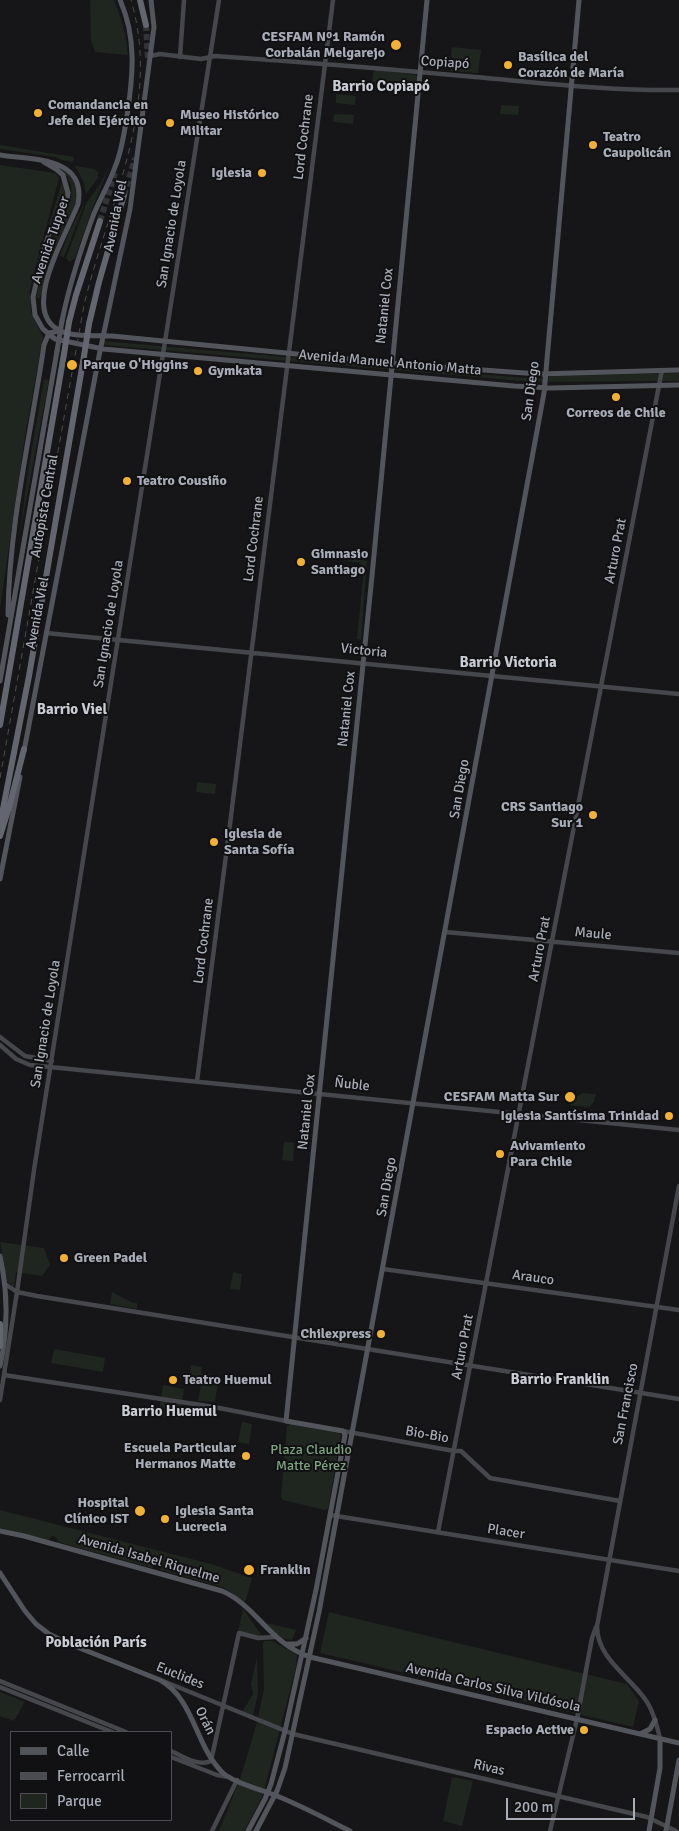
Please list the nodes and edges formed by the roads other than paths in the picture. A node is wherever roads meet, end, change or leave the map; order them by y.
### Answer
1 (120, 0) edge
2 (151, 0) edge
3 (184, 0) edge
4 (218, 0) edge
5 (333, 0) edge
6 (427, 0) edge
7 (578, 0) edge
8 (141, 1) edge
9 (146, 25) tunnel mouth
10 (150, 56) junction
11 (180, 56) junction
12 (209, 56) junction
13 (325, 64) junction
14 (420, 72) junction
15 (570, 86) junction
16 (679, 90) edge
17 (0, 155) edge
18 (40, 161) junction
19 (124, 195) tunnel mouth
20 (100, 221) tunnel mouth
21 (66, 322) junction
22 (60, 331) junction
23 (48, 334) junction
24 (103, 336) junction
25 (164, 341) junction
26 (100, 348) junction
27 (288, 352) junction
28 (163, 354) junction
29 (391, 363) junction
30 (286, 365) junction
31 (662, 370) junction
32 (679, 370) edge
33 (390, 374) junction
34 (546, 374) junction
35 (679, 385) edge
36 (659, 386) junction
37 (544, 388) junction
38 (8, 631) junction
39 (46, 633) junction
40 (118, 639) junction
41 (251, 652) junction
42 (364, 662) junction
43 (492, 676) junction
44 (0, 681) edge
45 (602, 686) junction
46 (679, 694) edge
47 (0, 725) edge
48 (24, 749) junction
49 (0, 824) edge
50 (0, 836) edge
51 (0, 879) edge
52 (445, 932) junction
53 (553, 942) junction
54 (679, 953) edge
55 (0, 1037) edge
56 (0, 1045) edge
57 (52, 1061) junction
58 (51, 1067) junction
59 (197, 1081) junction
60 (320, 1093) junction
61 (414, 1102) junction
62 (520, 1113) junction
63 (679, 1130) edge
64 (679, 1186) edge
65 (0, 1256) edge
66 (383, 1269) junction
67 (486, 1283) junction
68 (4, 1284) junction
69 (17, 1292) junction
70 (656, 1307) junction
71 (679, 1310) edge
72 (0, 1324) edge
73 (295, 1337) junction
74 (0, 1346) edge
75 (369, 1349) junction
76 (0, 1366) edge
77 (471, 1366) junction
78 (4, 1375) junction
79 (640, 1393) junction
80 (679, 1399) edge
81 (0, 1400) edge
82 (286, 1421) junction
83 (343, 1431) junction
84 (353, 1433) junction
85 (454, 1451) junction
86 (620, 1501) junction
87 (330, 1515) junction
88 (337, 1516) junction
89 (0, 1531) edge
90 (438, 1532) junction
91 (608, 1560) junction
92 (679, 1571) edge
93 (0, 1573) edge
94 (597, 1626) junction
95 (275, 1636) junction
96 (306, 1638) junction
97 (284, 1644) junction
98 (302, 1654) junction
99 (310, 1656) junction
100 (160, 1680) junction
101 (0, 1681) edge
102 (0, 1687) edge
103 (224, 1706) junction
104 (577, 1719) junction
105 (655, 1720) junction
106 (110, 1731) edge
107 (124, 1731) edge
108 (285, 1731) junction
109 (293, 1734) junction
110 (640, 1734) junction
111 (660, 1738) junction
112 (676, 1742) edge
113 (172, 1751) edge
114 (661, 1751) junction
115 (172, 1757) edge
116 (212, 1760) junction
117 (679, 1760) edge
118 (228, 1777) junction
119 (238, 1780) junction
120 (268, 1792) junction
121 (275, 1795) junction
122 (559, 1796) junction
123 (652, 1818) junction
124 (667, 1828) edge
125 (212, 1831) edge
126 (248, 1831) edge
127 (256, 1831) edge
128 (350, 1831) edge
129 (550, 1831) edge
130 (649, 1831) edge
131 (676, 1831) edge

1 - 21 main road, Avenida Viel
2 - 10 main road, Avenida Viel
3 - 11 street
4 - 12 street, San Ignacio de Loyola
5 - 13 street, Lord Cochrane
6 - 14 main road, Nataniel Cox
7 - 15 main road, San Diego
8 - 9 highway
10 - 11 street, Copiapó
10 - 24 main road, Avenida Viel
11 - 12 street, Copiapó
12 - 13 street, Copiapó
12 - 25 street, San Ignacio de Loyola
13 - 14 street, Copiapó
13 - 27 street, Lord Cochrane
14 - 15 street, Copiapó
14 - 29 main road, Nataniel Cox
15 - 16 street, Copiapó
15 - 34 main road, San Diego
17 - 18 main road, Avenida Tupper
18 - 22 main road, Avenida Tupper
18 - 23 main road, Avenida Tupper
19 - 49 highway, Autopista Central, bridge
20 - 21 highway, Autopista Central
21 - 38 main road, Avenida Viel, bridge
21 - 47 highway, Autopista Central, bridge
22 - 23 main road
22 - 24 main road
23 - 26 main road
23 - 38 main road
24 - 25 main road, Avenida Manuel Antonio Matta
24 - 26 main road, Avenida Viel
25 - 27 main road, Avenida Manuel Antonio Matta
25 - 28 street, San Ignacio de Loyola
26 - 28 main road, Avenida Manuel Antonio Matta
26 - 39 main road, Avenida Viel
27 - 29 main road, Avenida Manuel Antonio Matta
27 - 30 street, Lord Cochrane
28 - 30 main road, Avenida Manuel Antonio Matta
28 - 40 street, San Ignacio de Loyola
29 - 33 main road, Nataniel Cox
29 - 34 main road, Avenida Manuel Antonio Matta
30 - 33 main road, Avenida Manuel Antonio Matta
30 - 41 street, Lord Cochrane
31 - 32 main road, Avenida Manuel Antonio Matta
31 - 34 main road, Avenida Manuel Antonio Matta
31 - 36 street, Arturo Prat
33 - 37 main road, Avenida Manuel Antonio Matta
33 - 42 main road, Nataniel Cox
34 - 37 main road, San Diego
35 - 36 main road, Avenida Manuel Antonio Matta
36 - 37 main road, Avenida Manuel Antonio Matta
36 - 45 street, Arturo Prat
37 - 43 main road, San Diego
38 - 44 main road, Avenida Viel
39 - 40 street, Victoria
39 - 48 main road, Avenida Viel
40 - 41 street, Victoria
40 - 57 street, San Ignacio de Loyola
41 - 42 street, Victoria
41 - 59 street, Lord Cochrane
42 - 43 street, Victoria
42 - 60 main road, Nataniel Cox
43 - 45 street, Victoria
43 - 52 main road, San Diego
45 - 46 street, Victoria
45 - 53 street, Arturo Prat
48 - 50 highway
48 - 51 main road, Avenida Viel
52 - 53 street, Maule
52 - 61 main road, San Diego
53 - 54 street, Maule
53 - 62 street, Arturo Prat
55 - 57 street
56 - 58 street, Ñuble
57 - 58 street, San Ignacio de Loyola
58 - 59 street, Ñuble
58 - 69 street, San Ignacio de Loyola
59 - 60 street, Ñuble
60 - 61 street, Ñuble
60 - 73 main road, Nataniel Cox
61 - 62 street, Ñuble
61 - 66 main road, San Diego
62 - 63 street, Ñuble
62 - 67 street, Arturo Prat
64 - 70 street, San Francisco
65 - 68 main road
66 - 67 street, Arauco
66 - 75 main road, San Diego
67 - 70 street, Arauco
67 - 77 street, Arturo Prat
68 - 69 street
68 - 76 main road
69 - 73 street
69 - 78 street, San Ignacio de Loyola
70 - 71 street, Arauco
70 - 79 street, San Francisco
72 - 74 highway
73 - 75 street
73 - 82 main road, Nataniel Cox
75 - 77 street
75 - 84 main road, San Diego
77 - 79 street
77 - 85 street, Arturo Prat
78 - 81 street, San Ignacio de Loyola
78 - 82 street, Bio-Bio
79 - 80 street
79 - 86 street, San Francisco
82 - 83 main road, Bio-Bio
83 - 84 street, Bio-Bio
83 - 87 main road
84 - 85 street, Bio-Bio
84 - 88 main road, San Diego
85 - 86 street, Bio-Bio
85 - 90 street, Arturo Prat
86 - 91 street, San Francisco
87 - 88 street, Placer
87 - 96 main road
88 - 90 street, Placer
88 - 99 main road, San Diego
89 - 95 main road, Avenida Isabel Riquelme
90 - 91 street, Placer
91 - 92 street, Placer
91 - 94 street, San Francisco
93 - 100 main road, Euclides
94 - 104 street, San Francisco
94 - 105 street, San Francisco
95 - 97 main road, Avenida Isabel Riquelme
95 - 103 street
96 - 97 main road
96 - 98 main road
97 - 98 main road, Avenida Isabel Riquelme
98 - 99 main road, Avenida Carlos Silva Vildósola
98 - 108 main road
99 - 104 main road, Avenida Carlos Silva Vildósola
99 - 109 main road, San Diego
100 - 103 street, Euclides
100 - 116 main road, Orán
101 - 107 street
102 - 106 street
103 - 108 street, Euclides
103 - 116 street
104 - 110 main road, Avenida Carlos Silva Vildósola
104 - 122 street, San Francisco
105 - 110 main road
105 - 111 street
108 - 109 street, Euclides
108 - 120 main road
109 - 121 main road, San Diego
109 - 122 street, Rivas
110 - 111 main road, Avenida Carlos Silva Vildósola
111 - 112 main road, Avenida Carlos Silva Vildósola
111 - 114 main road
112 - 114 main road
113 - 116 street
114 - 123 main road
115 - 118 street
116 - 118 main road, Orán
117 - 124 main road
118 - 119 main road
119 - 120 main road
119 - 125 street
120 - 121 main road
120 - 126 main road
121 - 127 main road, San Diego
121 - 128 main road
122 - 123 street, Rivas
122 - 129 street, San Francisco
123 - 124 street, Rivas
123 - 130 main road
124 - 131 street, Rivas

